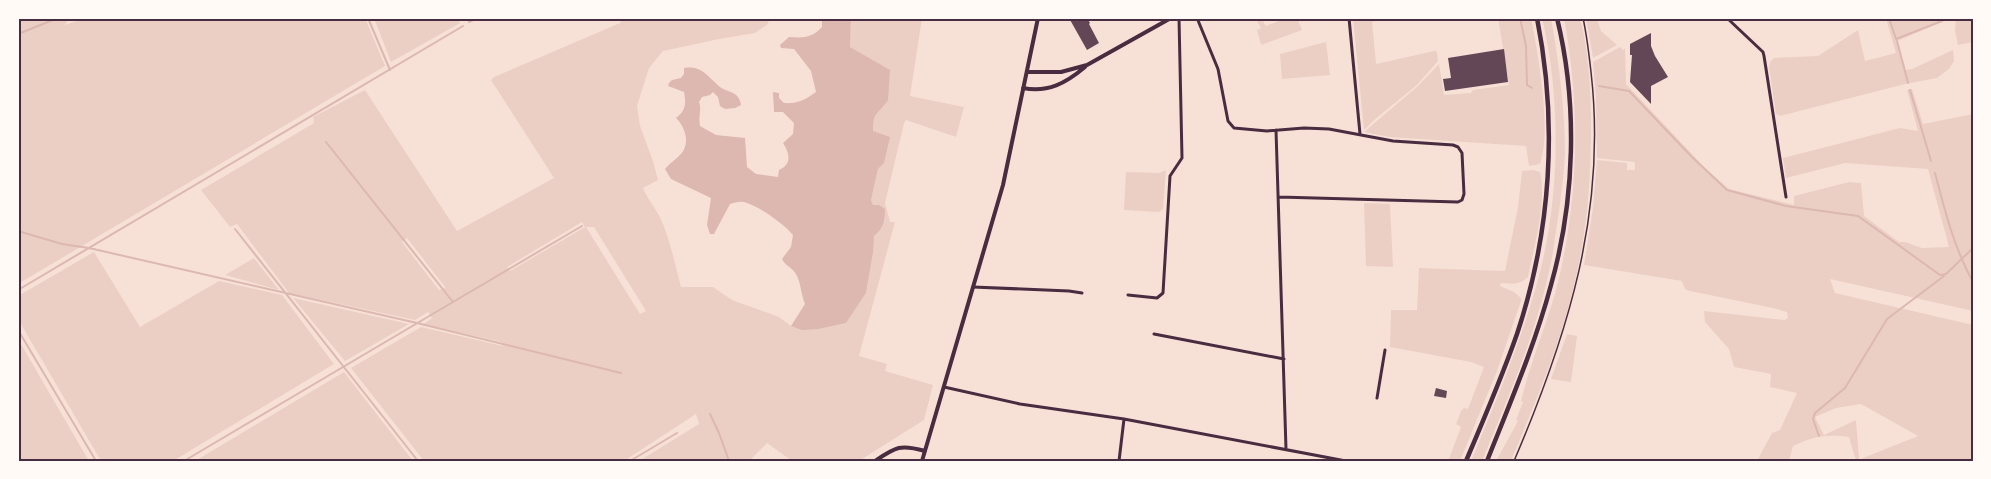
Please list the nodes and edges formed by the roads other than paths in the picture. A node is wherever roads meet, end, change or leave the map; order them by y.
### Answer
1 (1038, 18) edge
2 (1171, 18) edge
3 (1179, 18) edge
4 (1197, 18) edge
5 (1349, 18) edge
6 (1537, 18) edge
7 (1557, 18) edge
8 (1727, 18) edge
9 (1087, 65) junction
10 (1027, 72) junction
11 (1023, 88) junction
12 (1276, 130) junction
13 (1360, 134) junction
14 (1279, 197) junction
15 (1786, 197) dead end
16 (973, 287) junction
17 (1082, 293) dead end
18 (1128, 295) dead end
19 (1154, 334) dead end
20 (1385, 350) dead end
21 (1284, 359) junction
22 (944, 387) junction
23 (1377, 398) dead end
24 (1124, 419) junction
25 (1286, 450) junction
26 (925, 452) junction
27 (875, 461) edge
28 (922, 461) edge
29 (1119, 461) edge
30 (1346, 461) edge
31 (1466, 461) edge
32 (1487, 461) edge

1 - 10 street
2 - 9 street
3 - 18 street
4 - 12 street
5 - 13 street
6 - 31 main road
7 - 32 main road
8 - 15 street
9 - 10 street
9 - 11 street
10 - 11 street
11 - 16 street
12 - 13 street
12 - 14 street
13 - 14 street
14 - 21 street
16 - 17 street
16 - 22 street
19 - 21 street
20 - 23 street
21 - 25 street
22 - 24 street
22 - 26 street
24 - 25 street
24 - 29 street
25 - 30 street
26 - 27 street
26 - 28 street

